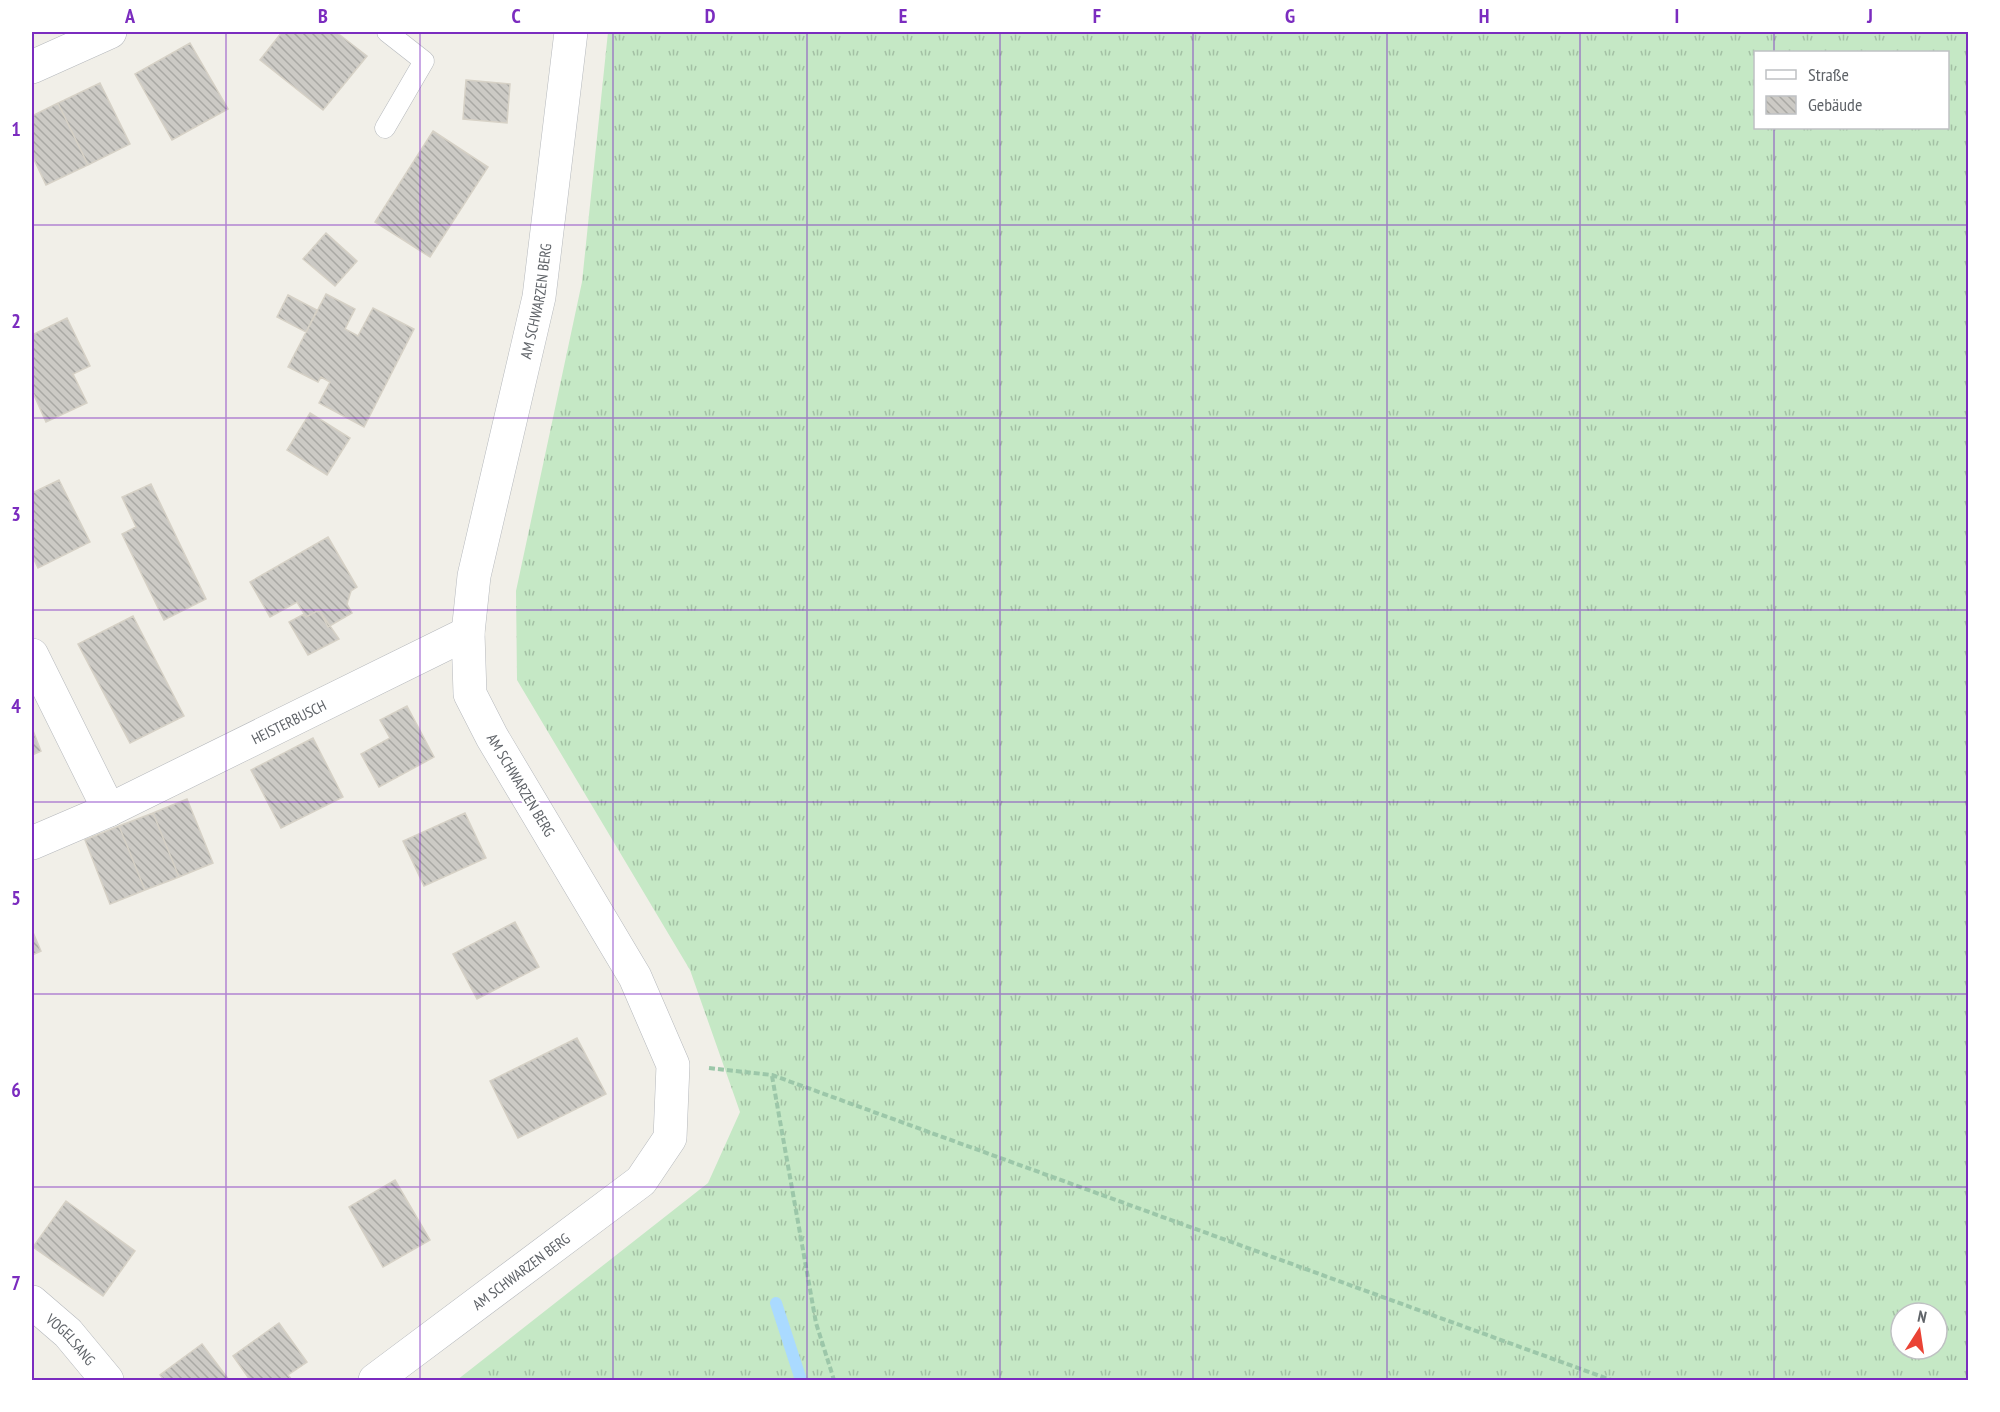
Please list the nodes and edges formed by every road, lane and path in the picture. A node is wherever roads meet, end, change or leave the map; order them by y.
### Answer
1 (110, 32) edge
2 (387, 32) edge
3 (571, 32) edge
4 (32, 67) edge
5 (385, 128) dead end
6 (468, 633) junction
7 (32, 655) edge
8 (109, 810) junction
9 (32, 843) edge
10 (673, 1065) junction
11 (772, 1075) junction
12 (32, 1302) edge
13 (107, 1380) edge
14 (375, 1380) edge
15 (834, 1380) edge
16 (1611, 1380) edge

1 - 4 street
2 - 5 lane
3 - 6 street, AM SCHWARZEN BERG
6 - 8 street, HEISTERBUSCH
6 - 10 street, AM SCHWARZEN BERG
7 - 8 street
8 - 9 street, HEISTERBUSCH
10 - 11 path
10 - 14 street, AM SCHWARZEN BERG
11 - 15 path
11 - 16 path
12 - 13 street, VOGELSANG

